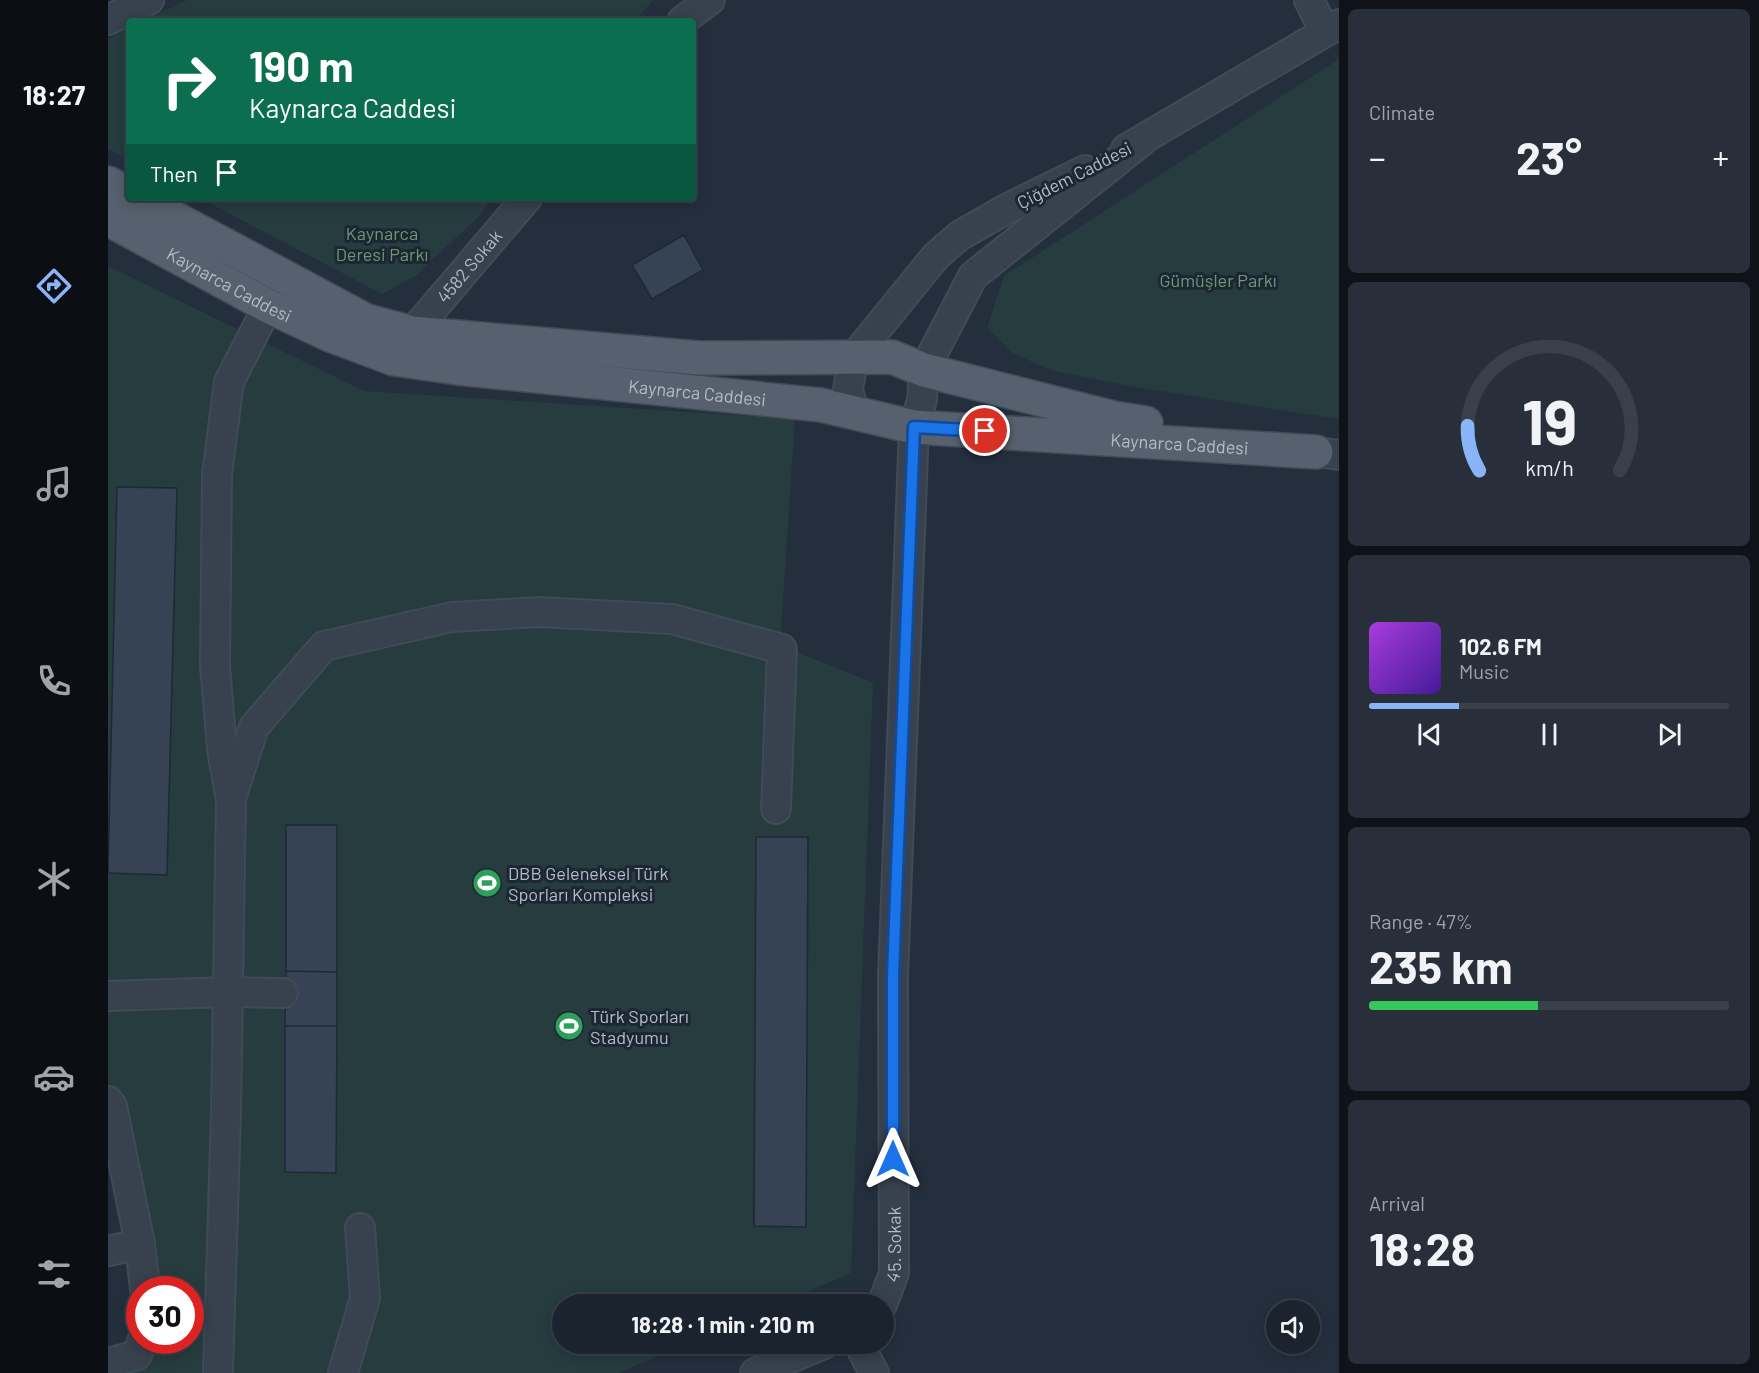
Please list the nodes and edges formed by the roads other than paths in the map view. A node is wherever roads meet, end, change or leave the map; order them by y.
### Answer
1 (149, 0) edge
2 (710, 0) edge
3 (1309, 0) edge
4 (686, 18) edge
5 (108, 20) edge
6 (1332, 28) edge
7 (1142, 141) junction
8 (108, 183) edge
9 (126, 192) edge
10 (143, 201) edge
11 (524, 201) edge
12 (108, 219) edge
13 (268, 306) junction
14 (412, 333) junction
15 (853, 358) junction
16 (924, 370) junction
17 (854, 413) junction
18 (914, 427) junction
19 (1328, 453) edge
20 (231, 800) junction
21 (776, 809) dead end
22 (227, 992) junction
23 (283, 993) dead end
24 (108, 996) edge
25 (108, 1101) edge
26 (360, 1228) dead end
27 (140, 1244) junction
28 (108, 1251) edge
29 (143, 1276) edge
30 (886, 1294) edge
31 (138, 1354) edge
32 (800, 1354) edge
33 (864, 1354) edge
34 (108, 1363) edge
35 (218, 1373) edge
36 (343, 1373) edge
37 (755, 1373) edge
38 (874, 1373) edge

1 - 5 street
2 - 4 street
3 - 6 street
6 - 7 street
7 - 15 street, Çiğdem Caddesi
7 - 16 street, Çiğdem Caddesi
8 - 9 main road
10 - 14 main road, Kaynarca Caddesi
11 - 14 street, 4582 Sokak
12 - 13 main road, Kaynarca Caddesi
13 - 17 main road, Kaynarca Caddesi
13 - 20 street
14 - 15 main road, Kaynarca Caddesi
15 - 16 main road, Kaynarca Caddesi
15 - 17 street
16 - 18 street, Çiğdem Caddesi
16 - 19 main road, Kaynarca Caddesi
17 - 18 main road, Kaynarca Caddesi
18 - 19 main road, Kaynarca Caddesi
18 - 30 street, 45. Sokak
20 - 21 street
20 - 22 street
22 - 23 street
22 - 24 street
22 - 35 street
25 - 27 street
26 - 36 street
27 - 28 street
27 - 29 street
31 - 34 street
32 - 37 street
33 - 38 street

